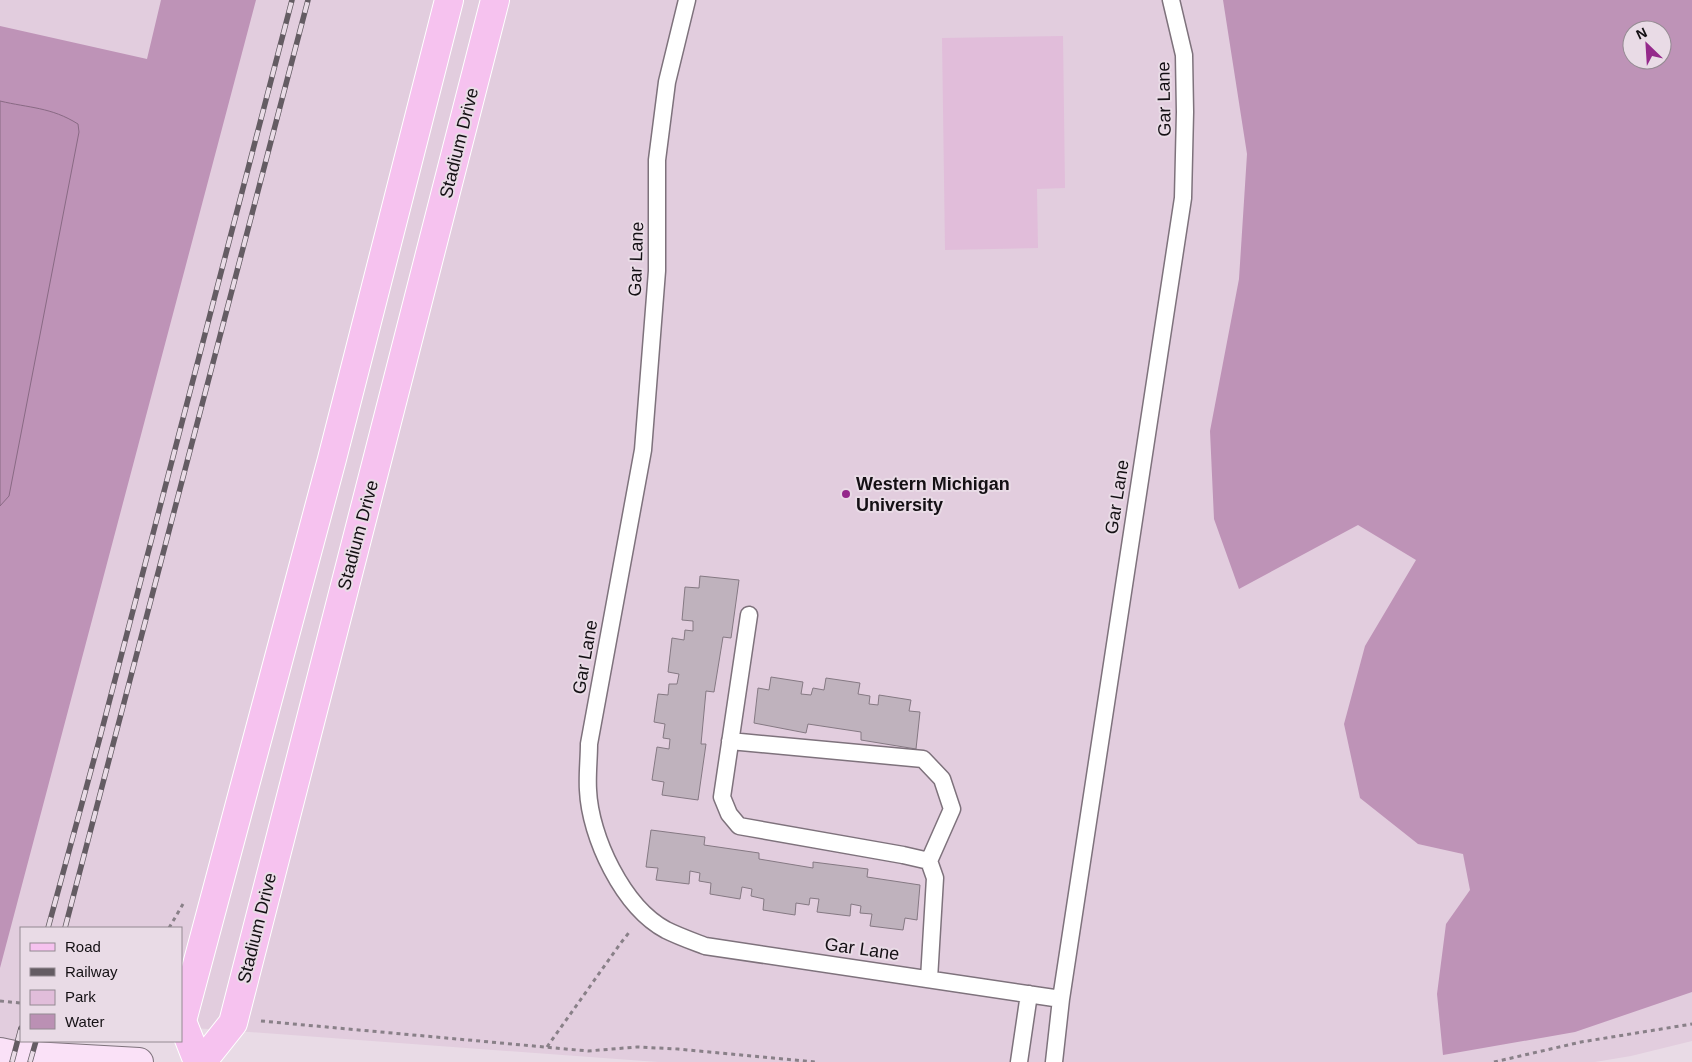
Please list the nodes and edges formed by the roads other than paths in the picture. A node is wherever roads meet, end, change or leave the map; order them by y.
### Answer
1 (449, 0) edge
2 (496, 0) edge
3 (687, 0) edge
4 (1171, 0) edge
5 (749, 616) dead end
6 (730, 741) junction
7 (929, 862) junction
8 (929, 979) junction
9 (1029, 994) junction
10 (1061, 999) junction
11 (0, 1052) edge
12 (139, 1062) edge
13 (198, 1062) edge
14 (202, 1062) edge
15 (1019, 1062) edge
16 (1054, 1062) edge

1 - 13 main road
2 - 14 main road, Stadium Drive
3 - 8 lane, Gar Lane
4 - 10 lane, Gar Lane
5 - 6 lane
6 - 7 lane
6 - 7 lane
7 - 8 lane
8 - 9 lane, Gar Lane
9 - 10 lane, Gar Lane
9 - 15 lane
10 - 16 lane, Gar Lane
11 - 12 street

